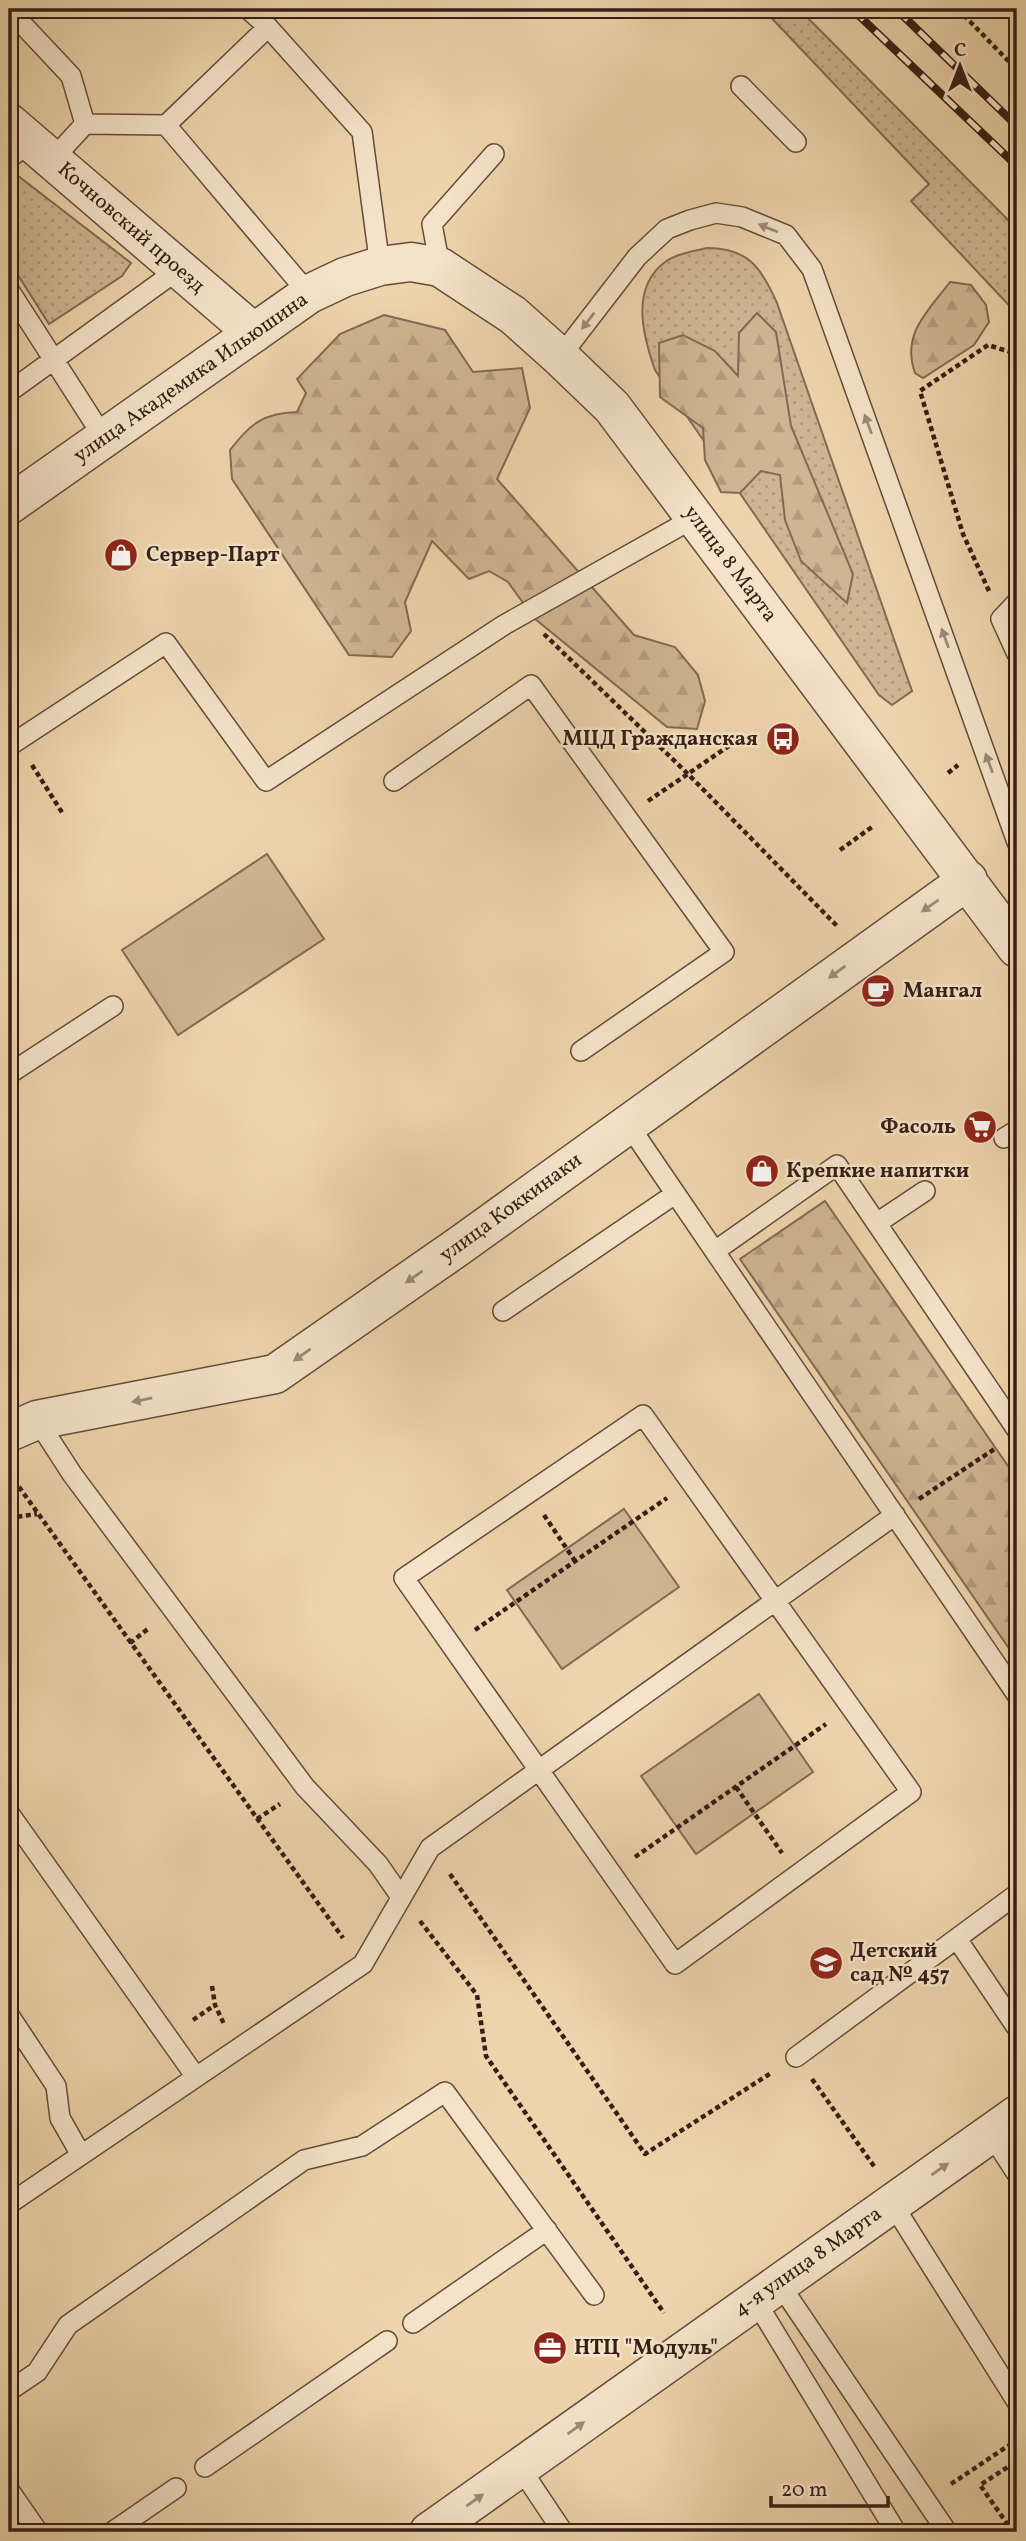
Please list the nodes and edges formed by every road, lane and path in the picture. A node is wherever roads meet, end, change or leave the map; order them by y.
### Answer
1 (248, 9) edge
2 (958, 9) edge
3 (9, 10) edge
4 (268, 27) junction
5 (1017, 70) edge
6 (741, 86) dead end
7 (85, 124) junction
8 (166, 125) junction
9 (20, 141) edge
10 (796, 142) dead end
11 (494, 154) dead end
12 (380, 266) junction
13 (440, 267) junction
14 (179, 269) junction
15 (9, 290) edge
16 (310, 294) junction
17 (254, 333) junction
18 (1017, 355) edge
19 (560, 357) junction
20 (54, 361) junction
21 (9, 392) edge
22 (104, 438) junction
23 (9, 505) edge
24 (696, 517) junction
25 (1017, 602) edge
26 (524, 614) junction
27 (1001, 619) junction
28 (1017, 654) edge
29 (745, 735) dead end
30 (13, 743) edge
31 (690, 775) junction
32 (394, 781) dead end
33 (663, 792) dead end
34 (63, 814) dead end
35 (872, 827) dead end
36 (1017, 842) edge
37 (840, 850) dead end
38 (968, 880) junction
39 (838, 927) dead end
40 (1017, 948) edge
41 (113, 1006) dead end
42 (580, 1051) dead end
43 (9, 1074) edge
44 (628, 1124) junction
45 (925, 1191) dead end
46 (675, 1194) junction
47 (877, 1223) junction
48 (715, 1251) junction
49 (503, 1311) dead end
50 (23, 1426) edge
51 (1012, 1435) edge
52 (9, 1473) edge
53 (690, 1482) junction
54 (529, 1492) junction
55 (37, 1514) junction
56 (895, 1515) junction
57 (9, 1518) edge
58 (575, 1561) junction
59 (775, 1601) junction
60 (452, 1646) junction
61 (1017, 1695) edge
62 (850, 1707) junction
63 (539, 1770) junction
64 (736, 1787) junction
65 (9, 1813) edge
66 (430, 1849) junction
67 (612, 1874) junction
68 (797, 1875) junction
69 (1017, 1894) edge
70 (401, 1897) junction
71 (957, 1939) junction
72 (363, 1964) junction
73 (212, 1986) dead end
74 (9, 2015) edge
75 (1017, 2028) edge
76 (241, 2047) junction
77 (796, 2057) junction
78 (196, 2077) junction
79 (1004, 2124) edge
80 (81, 2155) junction
81 (1017, 2174) edge
82 (884, 2186) junction
83 (9, 2204) edge
84 (547, 2230) junction
85 (767, 2291) junction
86 (594, 2295) dead end
87 (664, 2313) dead end
88 (413, 2323) dead end
89 (387, 2341) dead end
90 (9, 2391) edge
91 (1017, 2402) edge
92 (1017, 2440) edge
93 (1017, 2461) edge
94 (205, 2467) dead end
95 (521, 2469) junction
96 (176, 2488) dead end
97 (9, 2490) edge
98 (926, 2501) junction
99 (38, 2532) edge
100 (112, 2532) edge
101 (429, 2532) edge
102 (562, 2532) edge
103 (896, 2532) edge
104 (947, 2532) edge
105 (1013, 2532) edge

1 - 4 lane
2 - 5 path
3 - 7 lane
4 - 8 lane
4 - 12 lane
6 - 10 lane
7 - 8 lane
7 - 9 lane
8 - 16 lane
9 - 14 street, Кочновский проезд
11 - 13 lane
12 - 13 street, улица 8 Марта
12 - 16 street, улица Академика Ильюшина
13 - 19 street, улица 8 Марта
14 - 17 street, Кочновский проезд
14 - 20 lane
15 - 20 lane
16 - 17 street, улица Академика Ильюшина
17 - 22 street, улица Академика Ильюшина
18 - 27 path
19 - 24 street, улица 8 Марта
36 -> 19 lane
20 - 21 lane
20 - 22 lane
22 - 23 street, улица Академика Ильюшина
24 - 26 lane
24 - 38 street, улица 8 Марта
25 - 27 lane
26 - 30 lane
26 - 31 path
27 - 28 lane
29 - 31 path
30 - 34 path
31 - 33 path
31 - 39 path
32 - 42 lane
35 - 37 path
38 - 40 street, улица 8 Марта
38 -> 44 street, улица Коккинаки
41 - 43 lane
44 - 46 lane
44 -> 50 street, улица Коккинаки
45 - 47 lane
46 - 48 lane
46 - 49 lane
47 - 48 lane
47 - 51 lane
48 - 56 lane
50 - 70 lane
51 - 56 path
52 - 55 path
53 - 54 lane
53 - 58 path
53 - 59 lane
54 - 58 path
54 - 60 lane
55 - 57 path
55 - 72 path
56 - 59 lane
56 - 61 lane
58 - 60 path
59 - 62 lane
59 - 63 lane
60 - 63 lane
62 - 64 path
62 - 68 lane
63 - 66 lane
63 - 67 lane
64 - 67 path
64 - 68 path
65 - 78 lane
66 - 70 lane
66 - 77 path
67 - 68 lane
69 - 71 lane
70 - 72 lane
70 - 87 path
71 - 75 lane
71 - 77 lane
72 - 76 lane
73 - 76 path
74 - 80 lane
76 - 78 lane
77 - 82 path
78 - 80 lane
79 - 81 lane
82 -> 79 street, 4-я улица 8 Марта
80 - 83 lane
82 - 85 street, 4-я улица 8 Марта
82 - 91 lane
84 - 86 lane
84 - 88 lane
84 - 90 lane
95 -> 85 street, 4-я улица 8 Марта
85 - 98 lane
85 - 103 lane
89 - 94 lane
92 - 98 path
93 - 105 path
101 -> 95 street, 4-я улица 8 Марта
95 - 102 lane
96 - 100 lane
97 - 99 lane
98 - 104 lane

